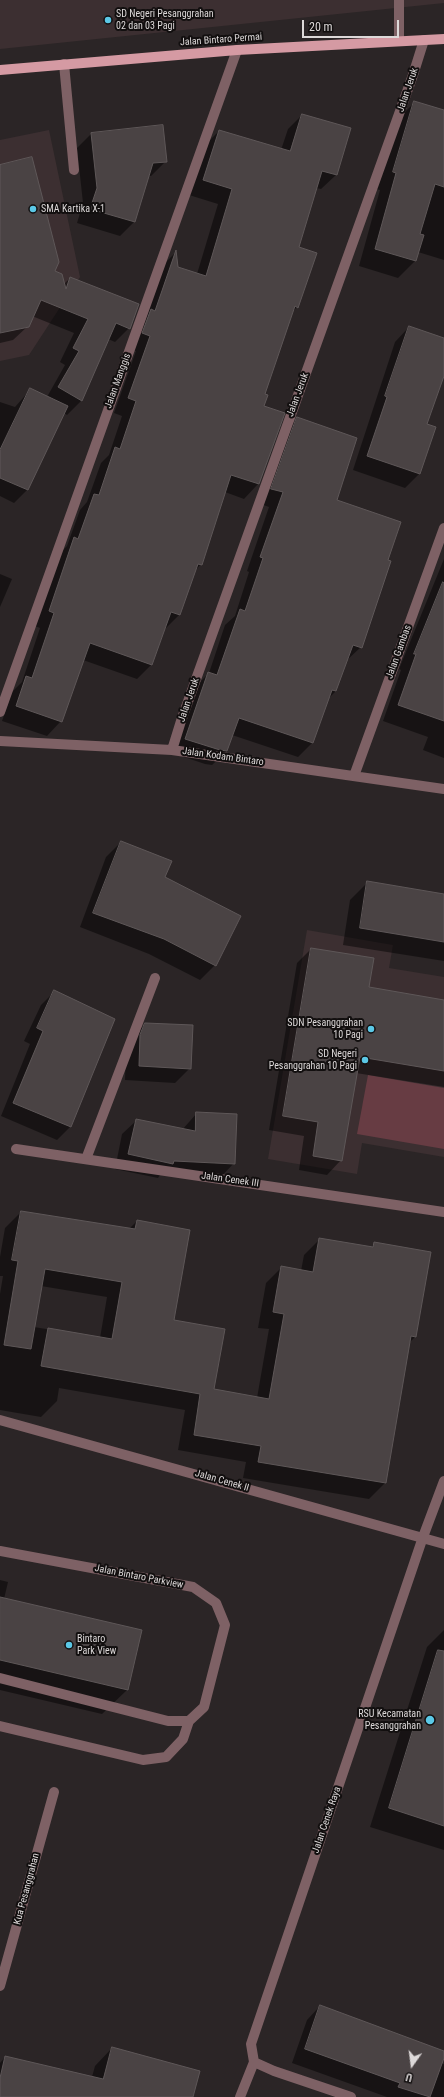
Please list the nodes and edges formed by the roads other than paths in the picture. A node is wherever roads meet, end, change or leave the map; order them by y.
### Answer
1 (399, 0) edge
2 (444, 39) edge
3 (424, 40) junction
4 (399, 41) junction
5 (237, 50) junction
6 (64, 64) junction
7 (0, 70) edge
8 (74, 170) dead end
9 (444, 528) edge
10 (0, 712) edge
11 (0, 741) edge
12 (172, 750) junction
13 (354, 776) junction
14 (444, 789) edge
15 (155, 978) dead end
16 (16, 1149) dead end
17 (86, 1159) junction
18 (444, 1212) edge
19 (0, 1420) edge
20 (444, 1481) edge
21 (422, 1537) junction
22 (444, 1544) edge
23 (0, 1551) edge
24 (0, 1678) edge
25 (189, 1721) junction
26 (0, 1726) edge
27 (54, 1792) dead end
28 (0, 1986) edge
29 (254, 2062) junction
30 (240, 2097) edge
31 (351, 2097) edge

1 - 4 street
2 - 3 main road, Jalan Bintaro Permai
3 - 4 main road, Jalan Bintaro Permai
3 - 12 street, Jalan Jeruk
4 - 5 main road, Jalan Bintaro Permai
5 - 6 main road, Jalan Bintaro Permai
5 - 10 street, Jalan Manggis
6 - 7 main road, Jalan Bintaro Permai
6 - 8 street
9 - 13 street, Jalan Gambas
11 - 12 street, Jalan Kodam Bintaro
12 - 13 street, Jalan Kodam Bintaro
13 - 14 street, Jalan Kodam Bintaro
15 - 17 street
16 - 17 street, Jalan Cenek III
17 - 18 street, Jalan Cenek III
19 - 21 street, Jalan Cenek II
20 - 21 street, Jalan Cenek Raya
21 - 22 street, Jalan Cenek II
21 - 29 street, Jalan Cenek Raya
23 - 25 street, Jalan Bintaro Parkview
24 - 25 street
25 - 26 street
27 - 28 street, Kua Pesanggrahan
29 - 30 street
29 - 31 street

